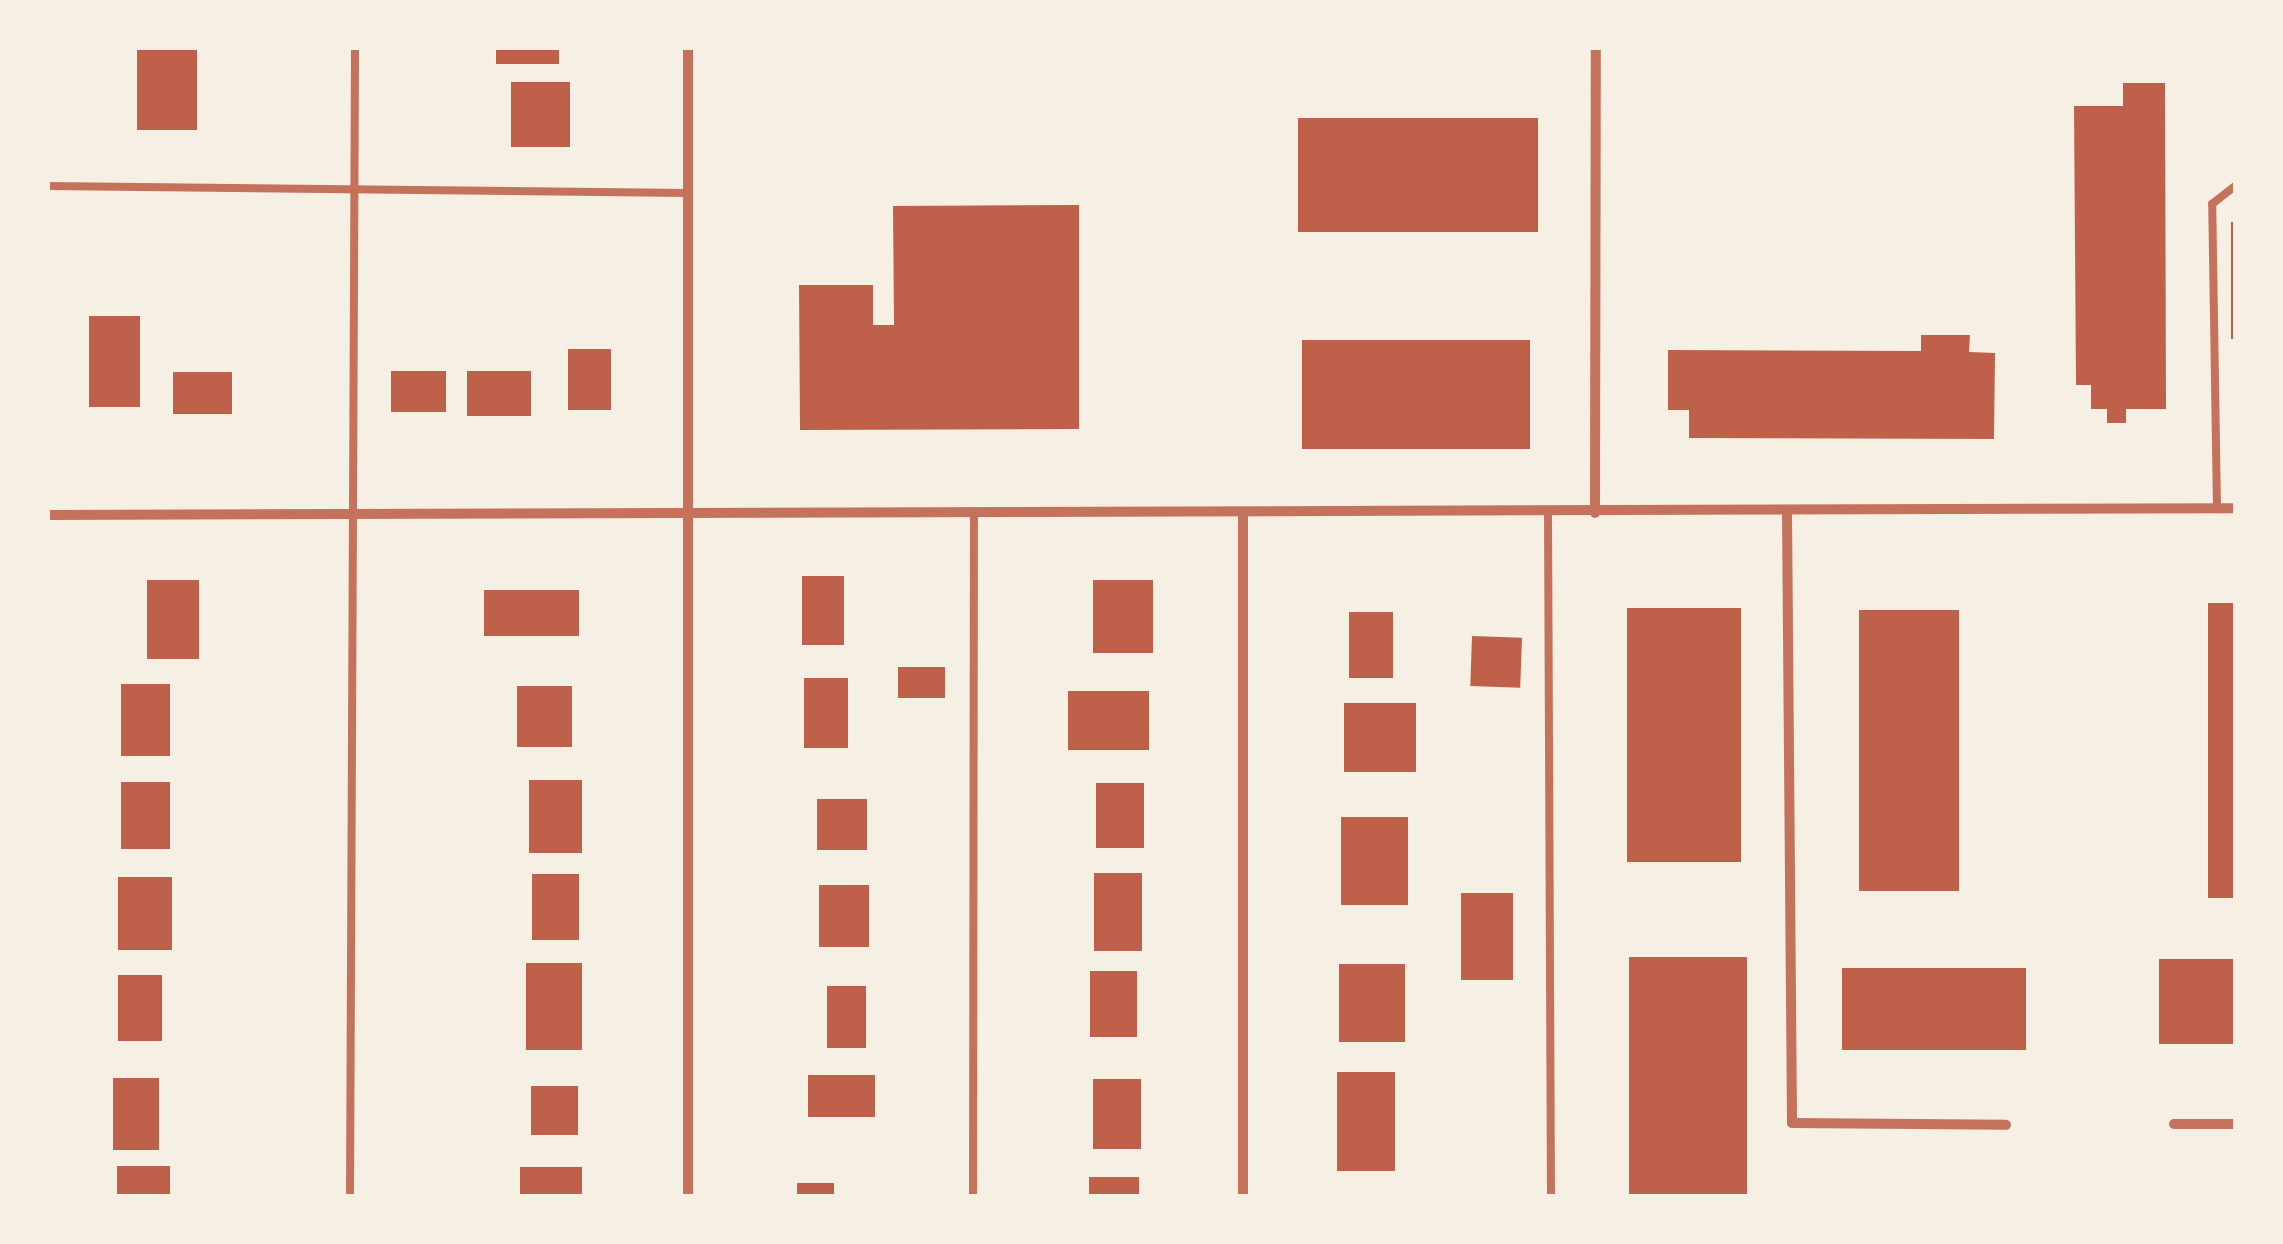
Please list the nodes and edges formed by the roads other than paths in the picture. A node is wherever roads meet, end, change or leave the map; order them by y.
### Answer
1 (354, 48) edge
2 (688, 48) edge
3 (1596, 48) edge
4 (2236, 185) edge
5 (48, 186) edge
6 (354, 190) junction
7 (688, 193) junction
8 (2217, 508) junction
9 (2236, 508) edge
10 (1595, 512) junction
11 (1787, 512) junction
12 (974, 513) junction
13 (1548, 513) junction
14 (1244, 514) junction
15 (48, 515) edge
16 (353, 516) junction
17 (686, 516) junction
18 (2174, 1124) dead end
19 (2236, 1124) edge
20 (2006, 1125) dead end
21 (350, 1196) edge
22 (688, 1196) edge
23 (973, 1196) edge
24 (1244, 1196) edge
25 (1551, 1196) edge

1 - 6 lane
2 - 7 street
3 - 10 street
4 - 8 lane
5 - 6 lane
6 - 7 lane
6 - 16 lane
7 - 17 street
8 - 9 street
8 - 11 street
10 - 11 street
10 - 13 street
11 - 20 street
12 - 14 street
12 - 17 street
12 - 23 lane
13 - 14 street
13 - 25 lane
14 - 24 street
15 - 16 street
16 - 17 street
16 - 21 lane
17 - 22 street
18 - 19 street

